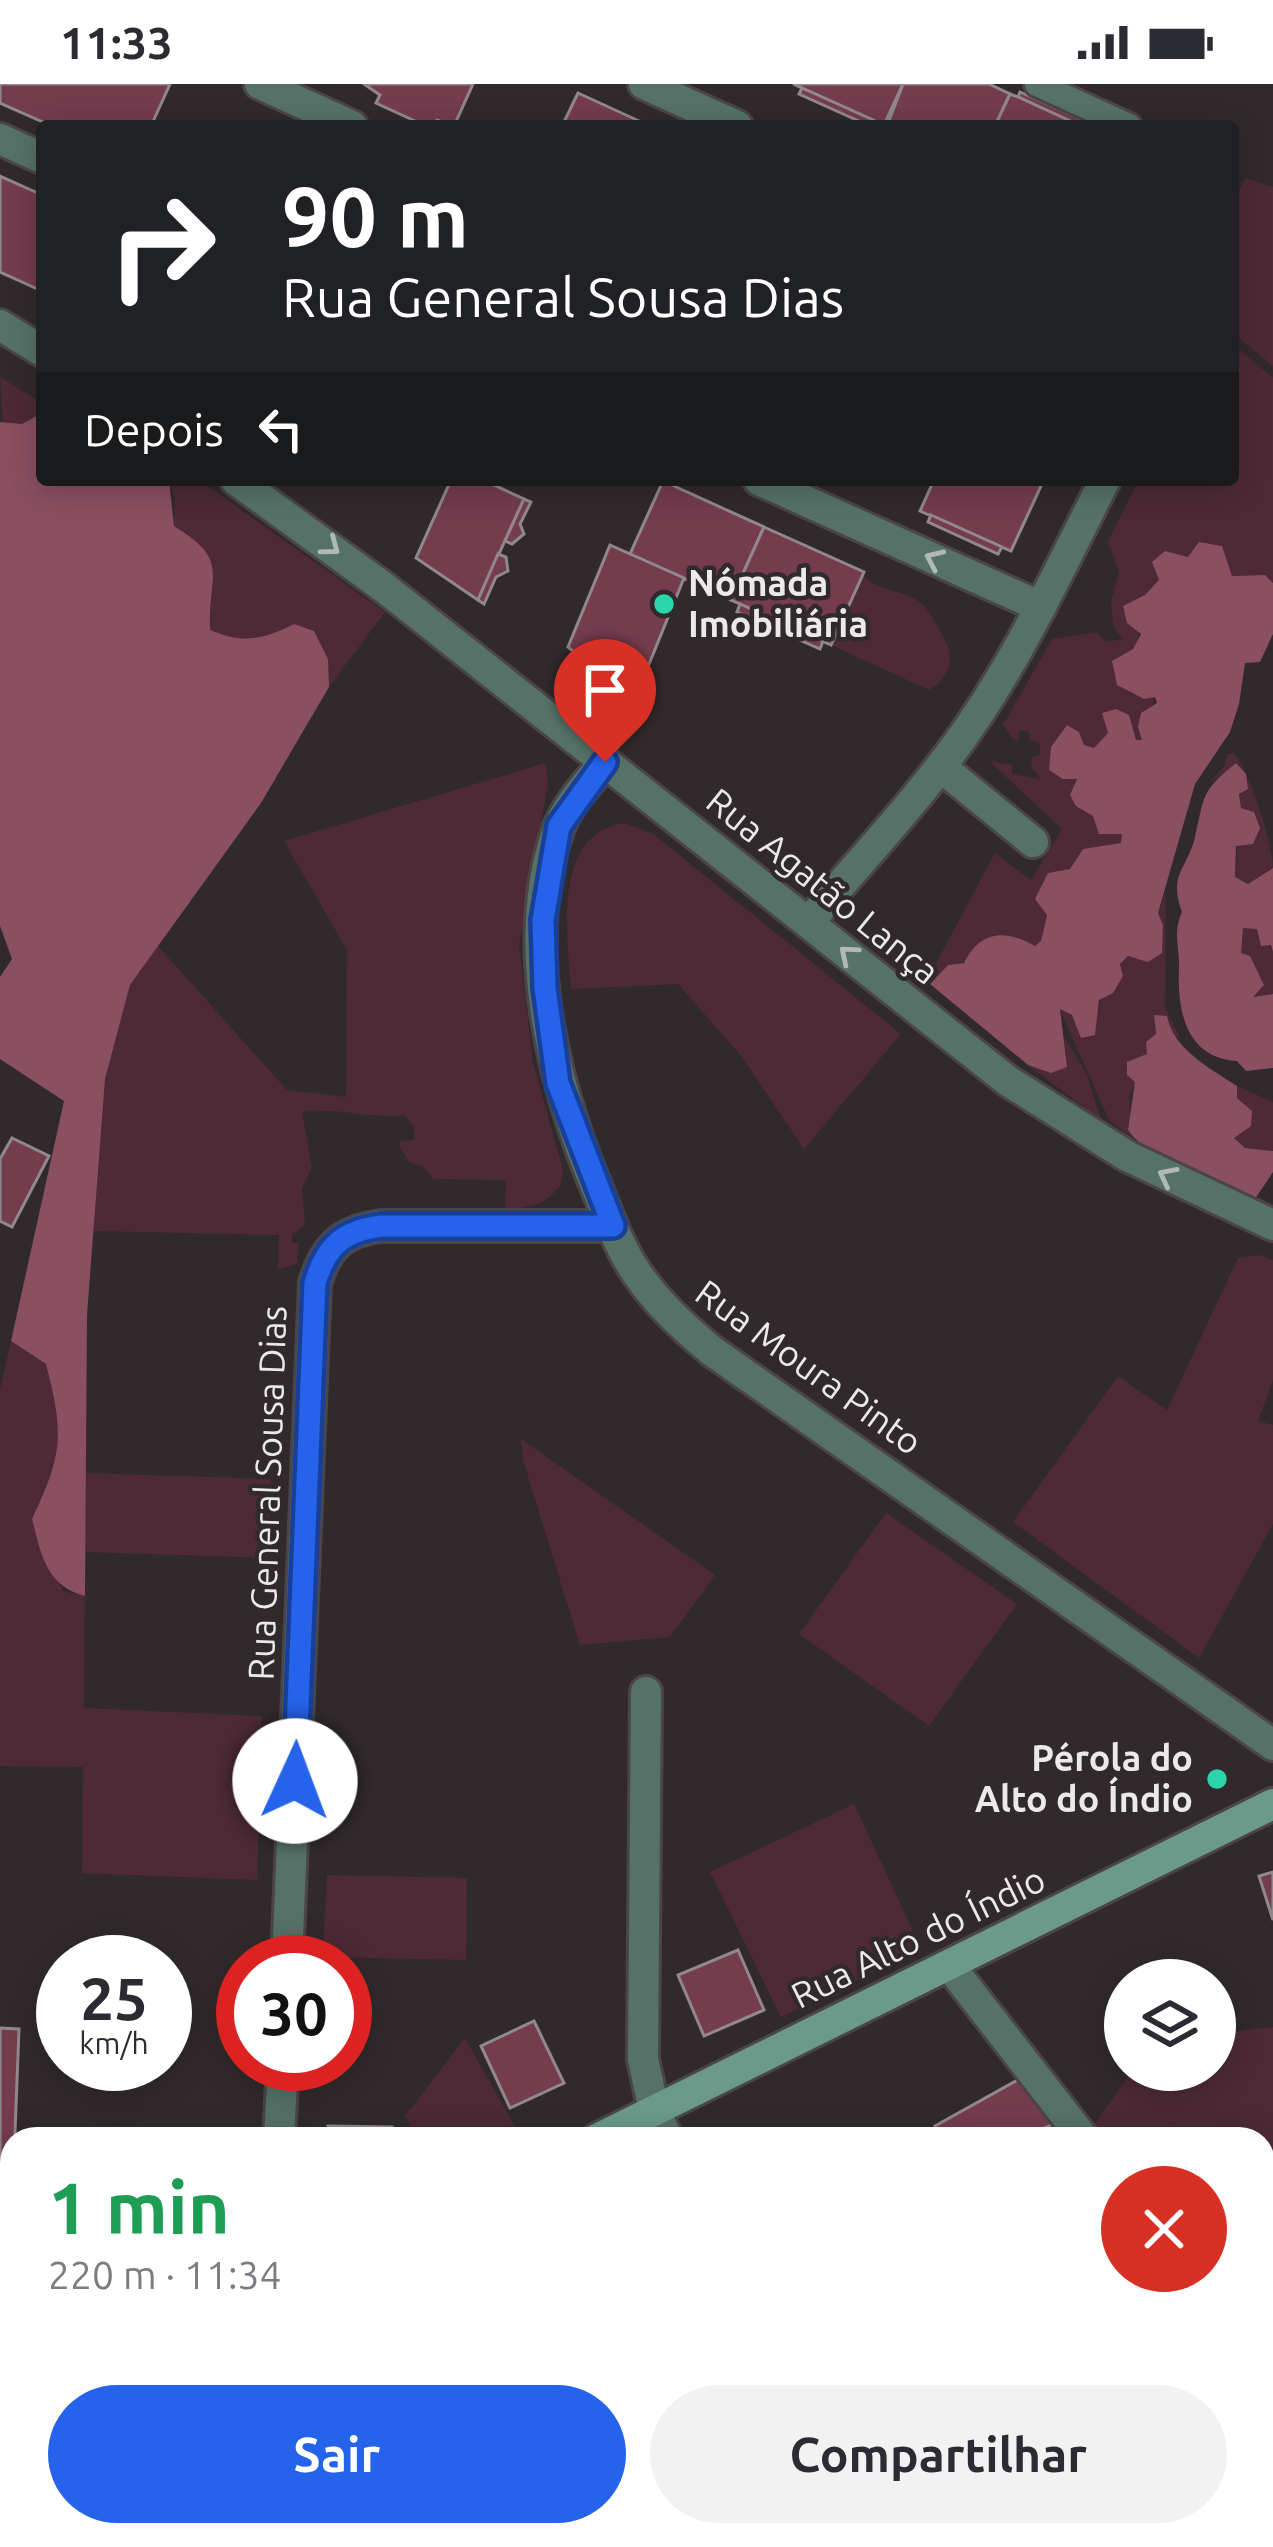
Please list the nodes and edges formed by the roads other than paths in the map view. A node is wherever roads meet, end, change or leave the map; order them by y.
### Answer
1 (260, 84) edge
2 (644, 84) edge
3 (1037, 84) edge
4 (339, 120) edge
5 (724, 120) edge
6 (1116, 120) edge
7 (0, 140) edge
8 (36, 155) edge
9 (0, 325) edge
10 (36, 347) edge
11 (244, 486) edge
12 (772, 486) edge
13 (1102, 486) edge
14 (1041, 607) junction
15 (605, 762) junction
16 (941, 767) junction
17 (1033, 842) dead end
18 (809, 922) junction
19 (1273, 1225) edge
20 (613, 1226) junction
21 (646, 1692) dead end
22 (1273, 1745) edge
23 (1273, 1804) edge
24 (288, 1935) edge
25 (949, 1965) junction
26 (282, 2091) edge
27 (661, 2125) edge
28 (280, 2127) edge
29 (1075, 2127) edge

1 - 4 street
2 - 5 street
3 - 6 lane
7 - 8 street
9 - 10 street
11 -> 15 street, Rua Agatão Lança
14 -> 12 street
13 - 14 street
14 - 16 street
15 - 18 street, Rua Agatão Lança
15 - 20 street, Rua Moura Pinto
16 - 17 street
16 - 18 street
19 -> 18 street, Rua Agatão Lança
20 - 22 street, Rua Moura Pinto
20 - 24 street, Rua General Sousa Dias
21 - 27 street
23 - 25 main road, Rua Alto do Índio
25 - 27 main road, Rua Alto do Índio
25 - 29 street
26 - 28 street

